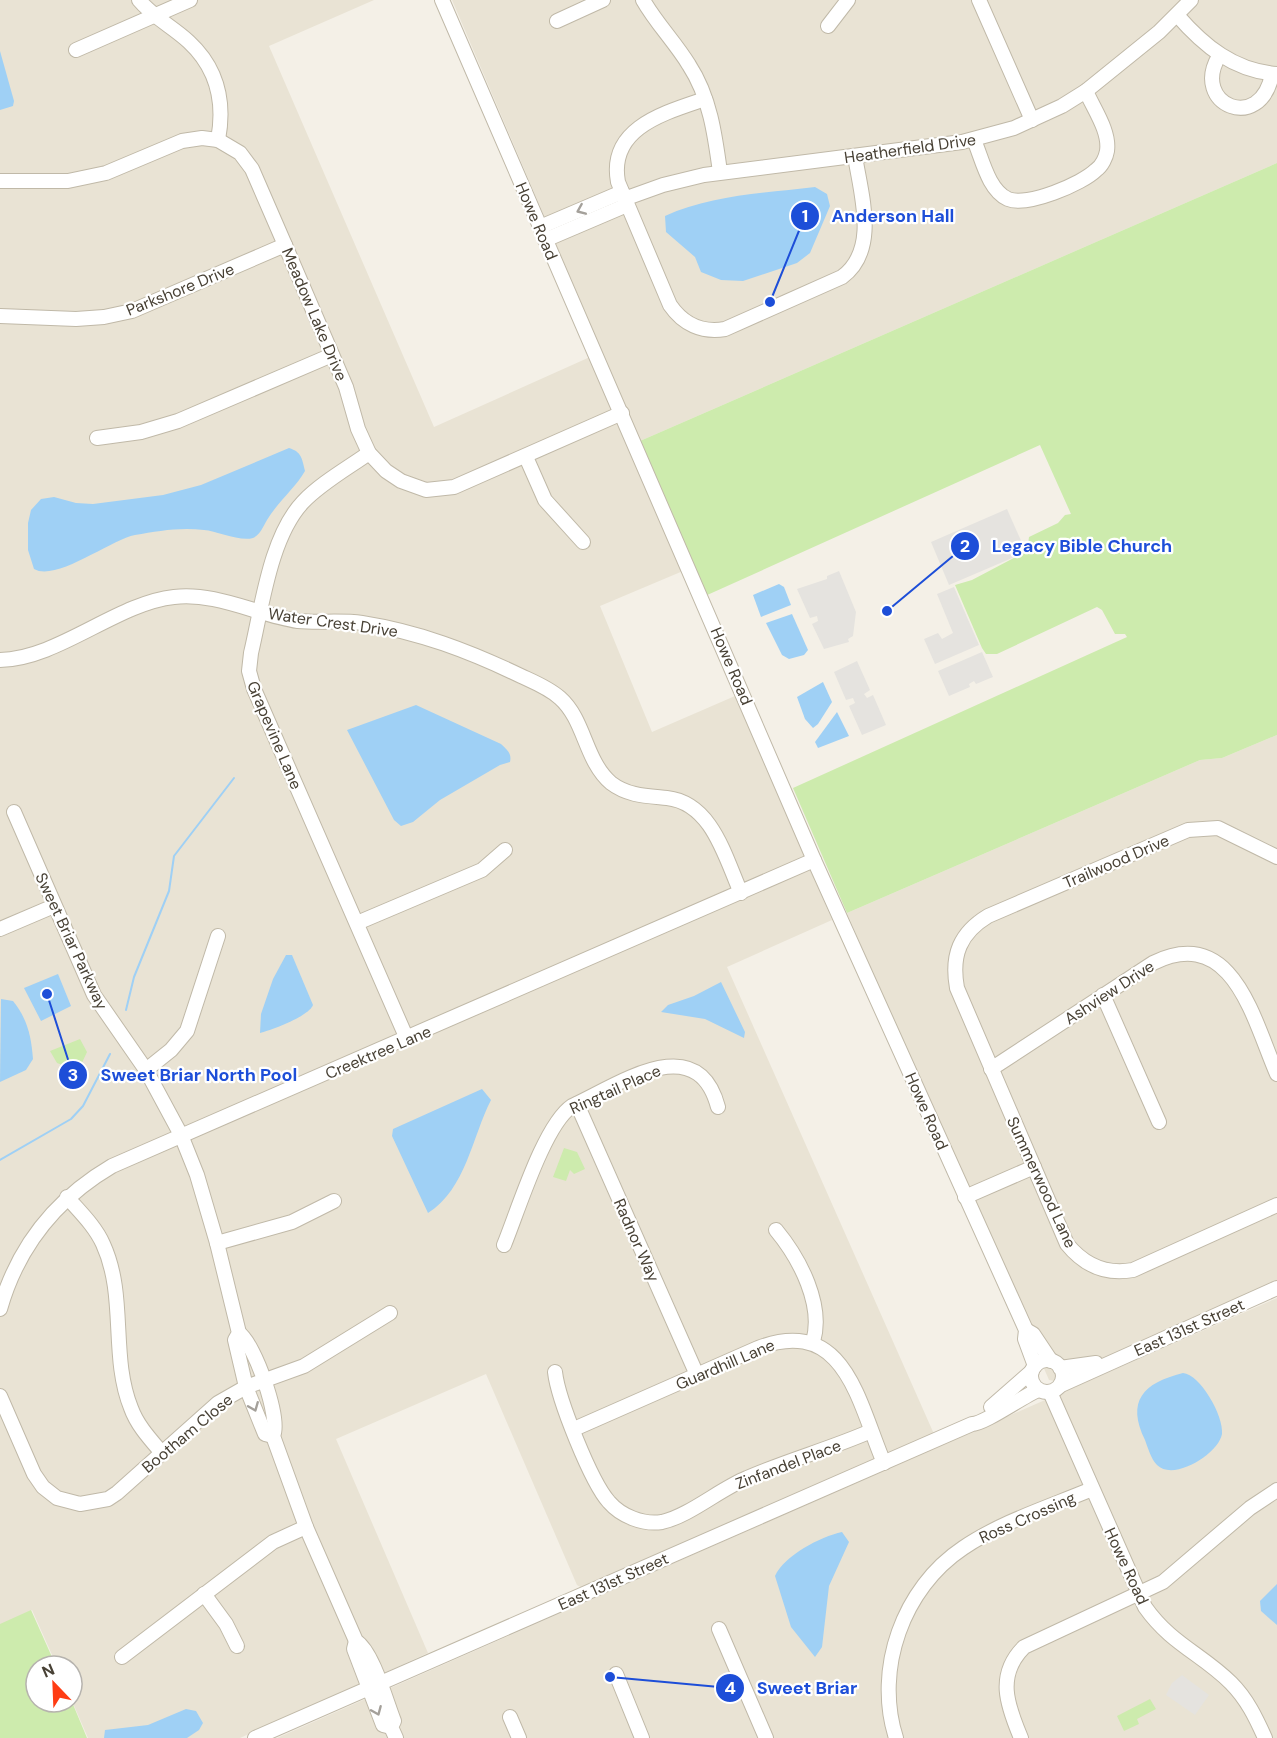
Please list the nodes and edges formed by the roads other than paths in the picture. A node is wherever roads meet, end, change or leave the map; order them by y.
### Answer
1 (140, 0) edge
2 (190, 0) edge
3 (442, 0) edge
4 (603, 0) edge
5 (643, 0) edge
6 (848, 0) edge
7 (979, 0) edge
8 (1191, 0) edge
9 (1177, 15) junction
10 (152, 16) junction
11 (557, 21) dead end
12 (828, 26) dead end
13 (76, 50) dead end
14 (1219, 56) junction
15 (1275, 74) edge
16 (1086, 91) junction
17 (705, 99) junction
18 (1032, 120) junction
19 (218, 140) junction
20 (974, 140) junction
21 (855, 156) junction
22 (720, 172) junction
23 (0, 181) edge
24 (624, 199) junction
25 (540, 227) junction
26 (545, 240) junction
27 (285, 245) junction
28 (0, 316) edge
29 (332, 355) junction
30 (622, 413) junction
31 (97, 438) dead end
32 (369, 453) junction
33 (526, 457) junction
34 (583, 542) dead end
35 (261, 612) junction
36 (0, 660) edge
37 (14, 812) dead end
38 (505, 850) dead end
39 (1277, 857) edge
40 (814, 860) junction
41 (741, 892) junction
42 (54, 906) junction
43 (357, 923) junction
44 (0, 929) edge
45 (218, 936) dead end
46 (962, 939) joint
47 (1103, 995) junction
48 (407, 1039) junction
49 (991, 1069) junction
50 (146, 1070) junction
51 (1277, 1074) edge
52 (577, 1104) junction
53 (718, 1107) dead end
54 (1159, 1122) dead end
55 (181, 1135) junction
56 (1034, 1167) junction
57 (67, 1197) junction
58 (965, 1197) junction
59 (334, 1201) dead end
60 (1277, 1205) edge
61 (776, 1230) dead end
62 (218, 1243) junction
63 (504, 1245) dead end
64 (1277, 1288) edge
65 (0, 1309) edge
66 (390, 1313) dead end
67 (1026, 1330) junction
68 (239, 1333) junction
69 (813, 1342) junction
70 (1056, 1364) junction
71 (1101, 1365) junction
72 (1034, 1368) junction
73 (555, 1372) dead end
74 (696, 1375) junction
75 (264, 1380) junction
76 (246, 1387) junction
77 (1050, 1389) junction
78 (0, 1396) edge
79 (972, 1424) junction
80 (574, 1429) junction
81 (871, 1431) junction
82 (273, 1436) junction
83 (162, 1453) junction
84 (884, 1463) junction
85 (1092, 1489) junction
86 (1277, 1490) edge
87 (306, 1527) junction
88 (204, 1594) junction
89 (1138, 1594) junction
90 (719, 1629) dead end
91 (237, 1646) dead end
92 (122, 1657) dead end
93 (616, 1674) dead end
94 (374, 1686) junction
95 (510, 1717) dead end
96 (394, 1733) edge
97 (255, 1738) edge
98 (519, 1738) edge
99 (642, 1738) edge
100 (766, 1738) edge
101 (896, 1738) edge
102 (1021, 1738) edge
103 (1265, 1738) edge

1 - 10 street
2 - 10 street
3 - 25 street, Howe Road
4 - 11 street
5 - 17 street
6 - 12 street
7 - 18 street
8 - 9 street, Heatherfield Drive
9 - 14 street
9 - 16 street, Heatherfield Drive
10 - 13 street
10 - 19 street
14 - 15 street
14 - 15 street
16 - 18 street, Heatherfield Drive
16 - 20 street
17 - 22 street
17 - 24 street
18 - 20 street, Heatherfield Drive
19 - 23 street
19 - 27 street, Meadow Lake Drive
20 - 21 street, Heatherfield Drive
21 - 22 street, Heatherfield Drive
21 - 24 street
22 - 24 street, Heatherfield Drive
24 -> 25 street, Heatherfield Drive
24 - 26 street, Heatherfield Drive
25 - 26 street, Howe Road
26 - 30 street, Howe Road
27 - 28 street, Parkshore Drive
27 - 29 street, Meadow Lake Drive
29 - 31 street
29 - 32 street, Meadow Lake Drive
30 - 33 street, Meadow Lake Drive
30 - 40 street, Howe Road
32 - 33 street, Meadow Lake Drive
32 - 35 street, Grapevine Lane
33 - 34 street
35 - 36 street, Water Crest Drive
35 - 41 street, Water Crest Drive
35 - 43 street, Grapevine Lane
37 - 42 street, Sweet Briar Parkway
38 - 43 street
39 - 46 street, Trailwood Drive
40 - 41 street, Creektree Lane
40 - 58 street, Howe Road
41 - 48 street, Creektree Lane
42 - 44 street
42 - 50 street, Sweet Briar Parkway
43 - 48 street, Grapevine Lane
45 - 50 street
46 - 49 street, Summerwood Lane
47 - 49 street, Ashview Drive
47 - 51 street, Ashview Drive
47 - 54 street
48 - 55 street, Creektree Lane
49 - 56 street, Summerwood Lane
50 - 55 street, Sweet Briar Parkway
52 - 53 street, Ringtail Place
52 - 63 street, Ringtail Place
52 - 74 street, Radnor Way
55 - 57 street, Creektree Lane
55 - 62 street, Sweet Briar Parkway
56 - 58 street
56 - 60 street, Summerwood Lane
57 - 65 street, Creektree Lane
57 - 83 street
58 - 67 street, Howe Road
59 - 62 street
61 - 69 street
62 - 68 street, Sweet Briar Parkway
64 - 71 street, East 131st Street
66 - 75 street, Bootham Close
67 - 70 street, Howe Road
67 - 72 street, Howe Road
68 - 75 street, Sweet Briar Parkway
68 - 76 street, Sweet Briar Parkway
69 - 74 street, Guardhill Lane
69 - 81 street
70 - 71 street, East 131st Street
70 - 72 street
70 - 77 street
71 - 77 street, East 131st Street
72 - 77 street
72 - 79 street, East 131st Street
73 - 80 street, Zinfandel Place
74 - 80 street, Guardhill Lane
75 - 76 street, Bootham Close
75 - 82 street, Sweet Briar Parkway
76 -> 82 street, Sweet Briar Parkway
76 - 83 street, Bootham Close
77 - 79 street, East 131st Street
77 - 85 street, Howe Road
78 - 83 street, Bootham Close
79 - 84 street, East 131st Street
80 - 81 street, Zinfandel Place
81 - 84 street
82 - 87 street, Sweet Briar Parkway
84 - 94 street, East 131st Street
85 - 89 street, Howe Road
85 - 101 street, Ross Crossing
86 - 89 street
87 - 88 street
87 - 94 street, Sweet Briar Parkway
88 - 91 street
88 - 92 street
89 - 102 street
89 - 103 street, Howe Road
90 - 100 street
93 - 99 street
94 - 96 street, Sweet Briar Parkway
94 - 97 street, East 131st Street
95 - 98 street

